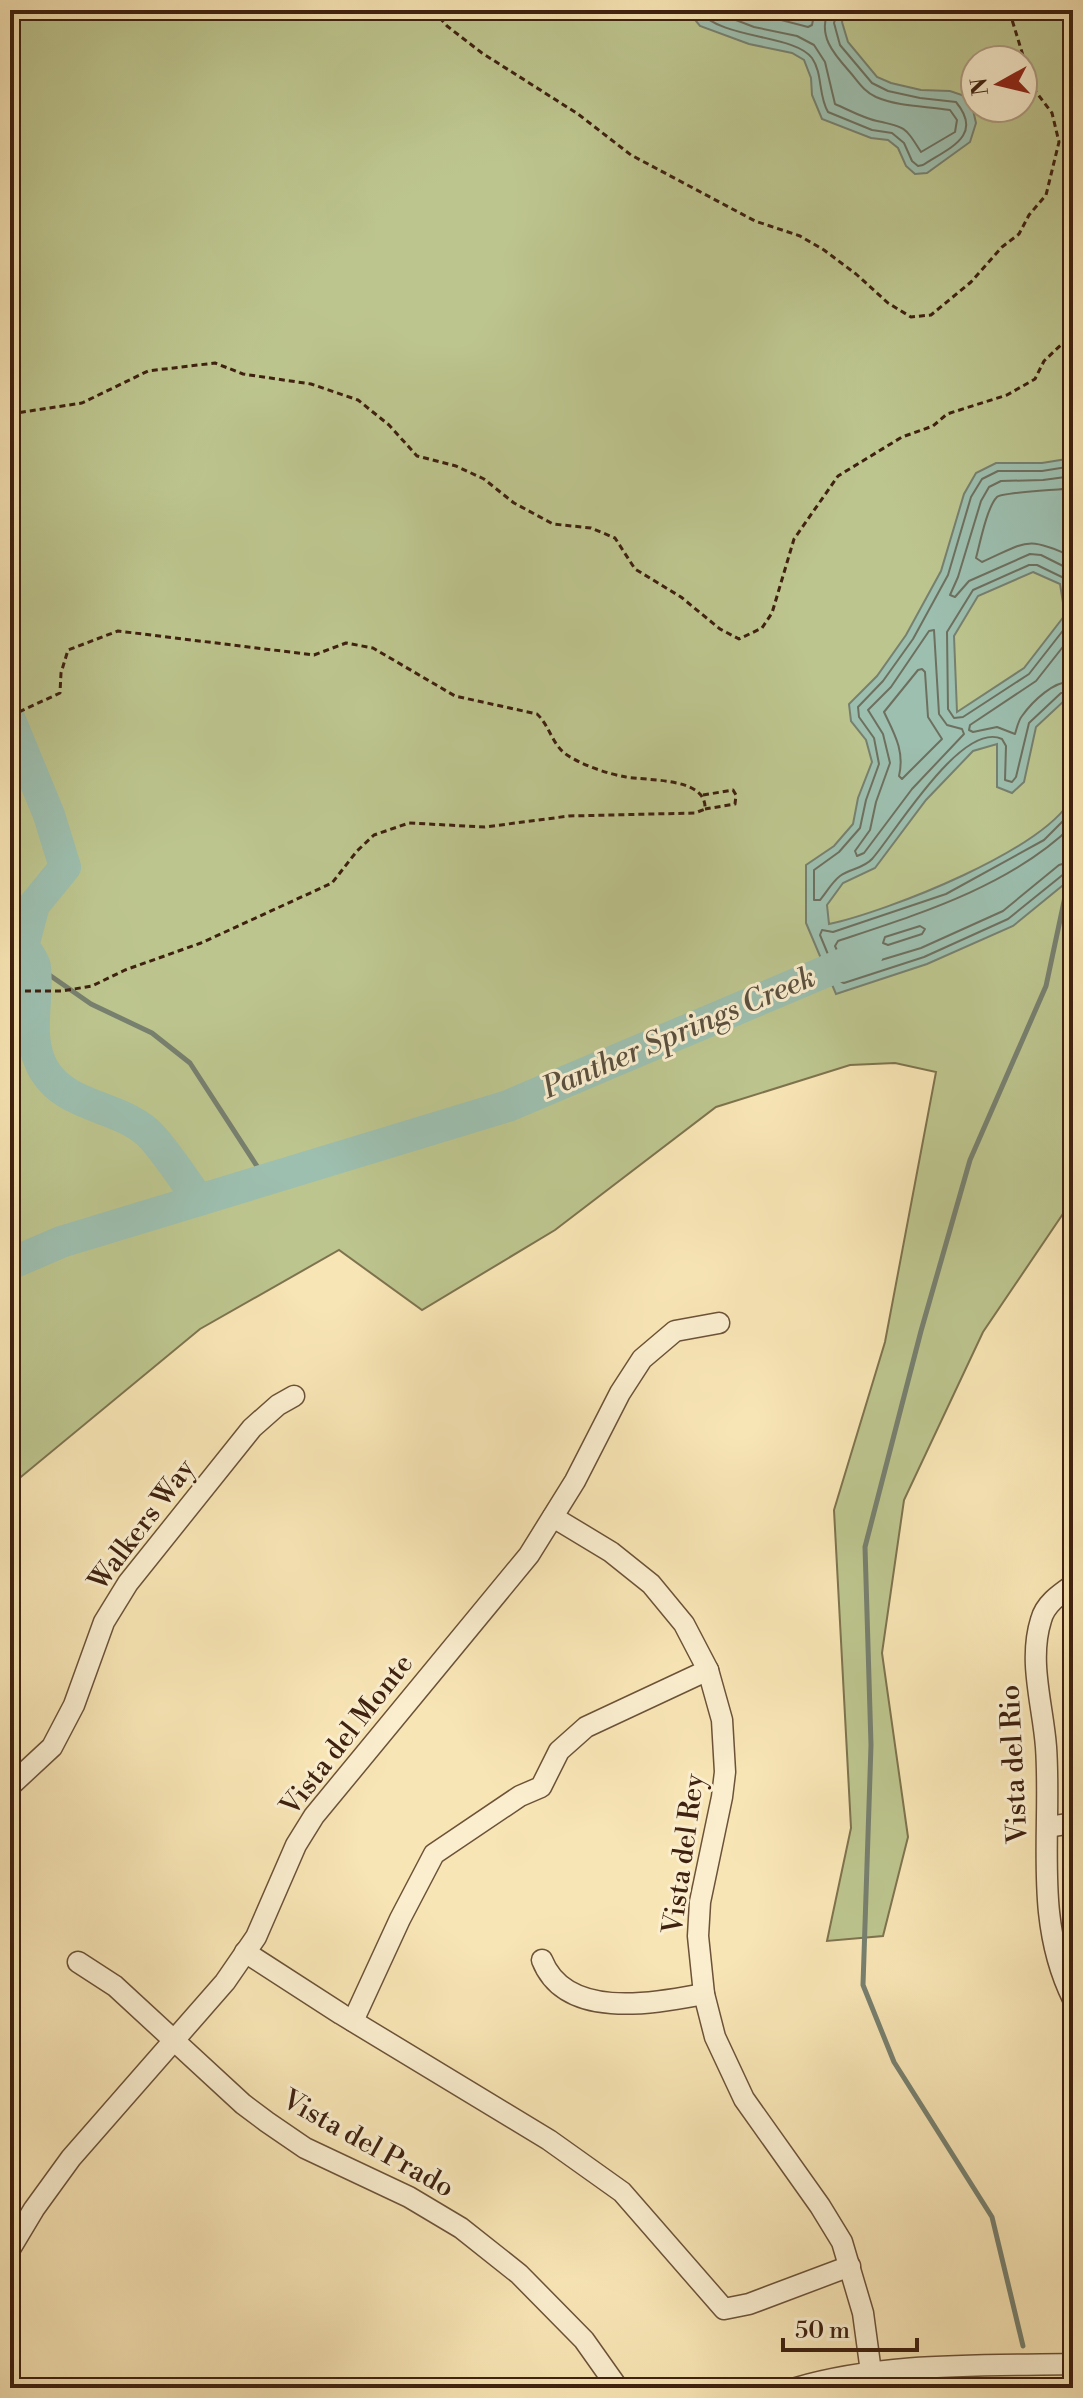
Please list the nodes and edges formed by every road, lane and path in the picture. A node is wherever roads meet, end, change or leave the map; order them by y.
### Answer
1 (433, 10) edge
2 (1009, 10) edge
3 (1073, 338) edge
4 (10, 414) edge
5 (10, 716) edge
6 (703, 795) junction
7 (705, 809) junction
8 (10, 991) edge
9 (719, 1323) dead end
10 (294, 1396) dead end
11 (553, 1517) junction
12 (1073, 1585) edge
13 (708, 1670) junction
14 (10, 1786) edge
15 (1073, 1823) edge
16 (1048, 1827) junction
17 (245, 1952) junction
18 (542, 1960) dead end
19 (78, 1962) dead end
20 (704, 1994) junction
21 (1073, 1999) edge
22 (353, 2021) junction
23 (174, 2041) junction
24 (10, 2249) edge
25 (850, 2266) junction
26 (1073, 2364) edge
27 (871, 2372) junction
28 (618, 2388) edge
29 (796, 2388) edge

1 - 2 path
3 - 4 path
5 - 6 path
6 - 7 path
6 - 7 path
7 - 8 path
9 - 11 street, Vista del Monte
10 - 14 street, Walkers Way
11 - 13 street, Vista del Rey
11 - 17 street, Vista del Monte
12 - 16 street, Vista del Rio
13 - 20 street, Vista del Rey
13 - 22 street
15 - 16 street
16 - 21 street, Vista del Rio
17 - 22 street
17 - 23 street, Vista del Monte
18 - 20 street
19 - 23 street, Vista del Prado
20 - 25 street, Vista del Rey
22 - 25 street
23 - 24 street, Vista del Monte
23 - 28 street, Vista del Prado
25 - 27 street, Vista del Rey
26 - 27 street
27 - 29 street

